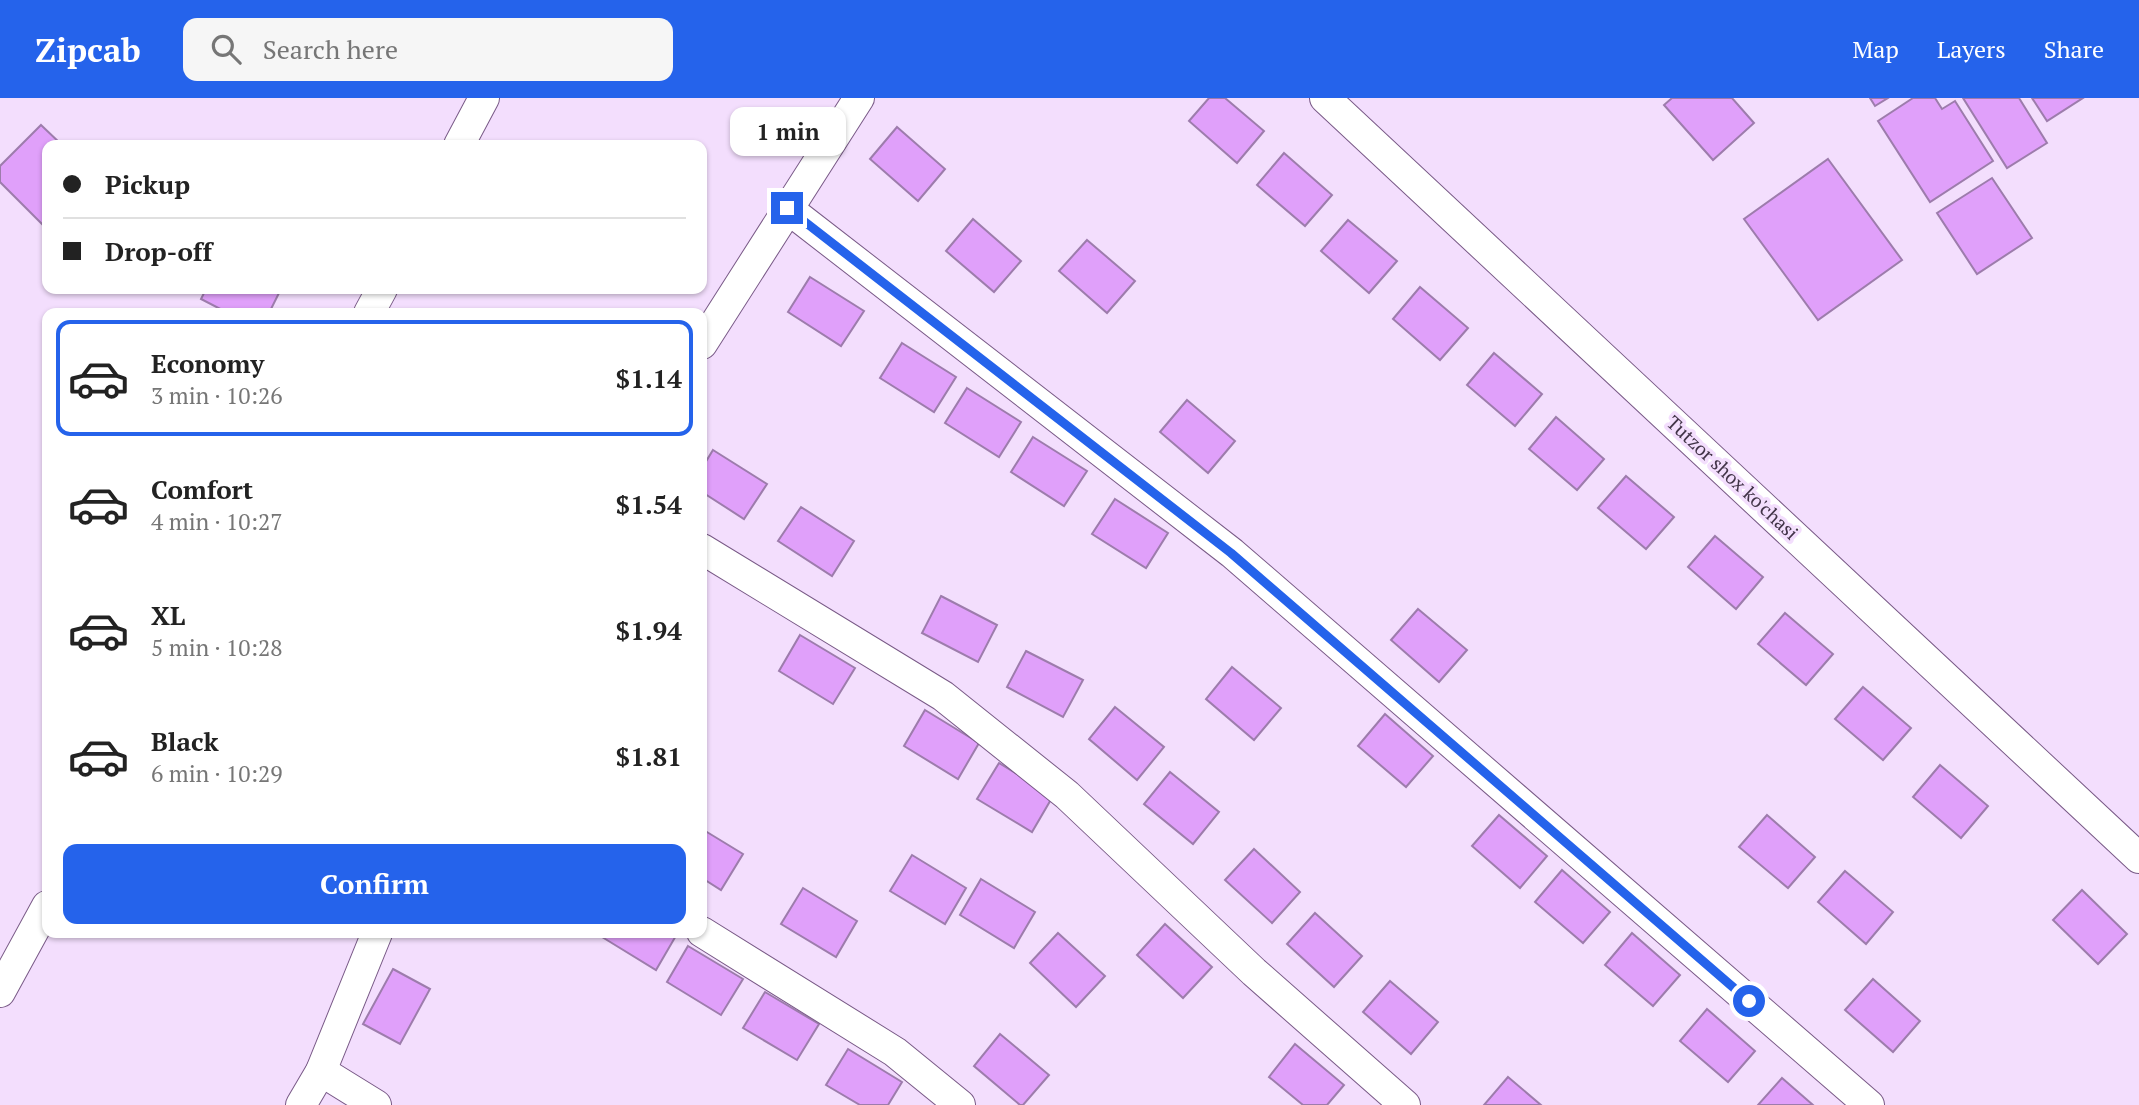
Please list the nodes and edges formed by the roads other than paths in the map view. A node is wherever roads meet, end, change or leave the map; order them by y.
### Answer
1 (484, 98) edge
2 (859, 98) edge
3 (1325, 98) edge
4 (462, 140) edge
5 (787, 208) junction
6 (707, 336) edge
7 (707, 552) edge
8 (2139, 858) edge
9 (42, 915) edge
10 (707, 935) edge
11 (375, 938) edge
12 (0, 992) edge
13 (321, 1071) junction
14 (301, 1105) edge
15 (376, 1105) edge
16 (960, 1105) edge
17 (1405, 1105) edge
18 (1869, 1105) edge

1 - 4 street
2 - 5 street
3 - 8 street, Tutzor shox ko'chasi
5 - 6 street
5 - 18 street
7 - 17 street
9 - 12 street
10 - 16 street
11 - 13 street
13 - 14 street
13 - 15 street

